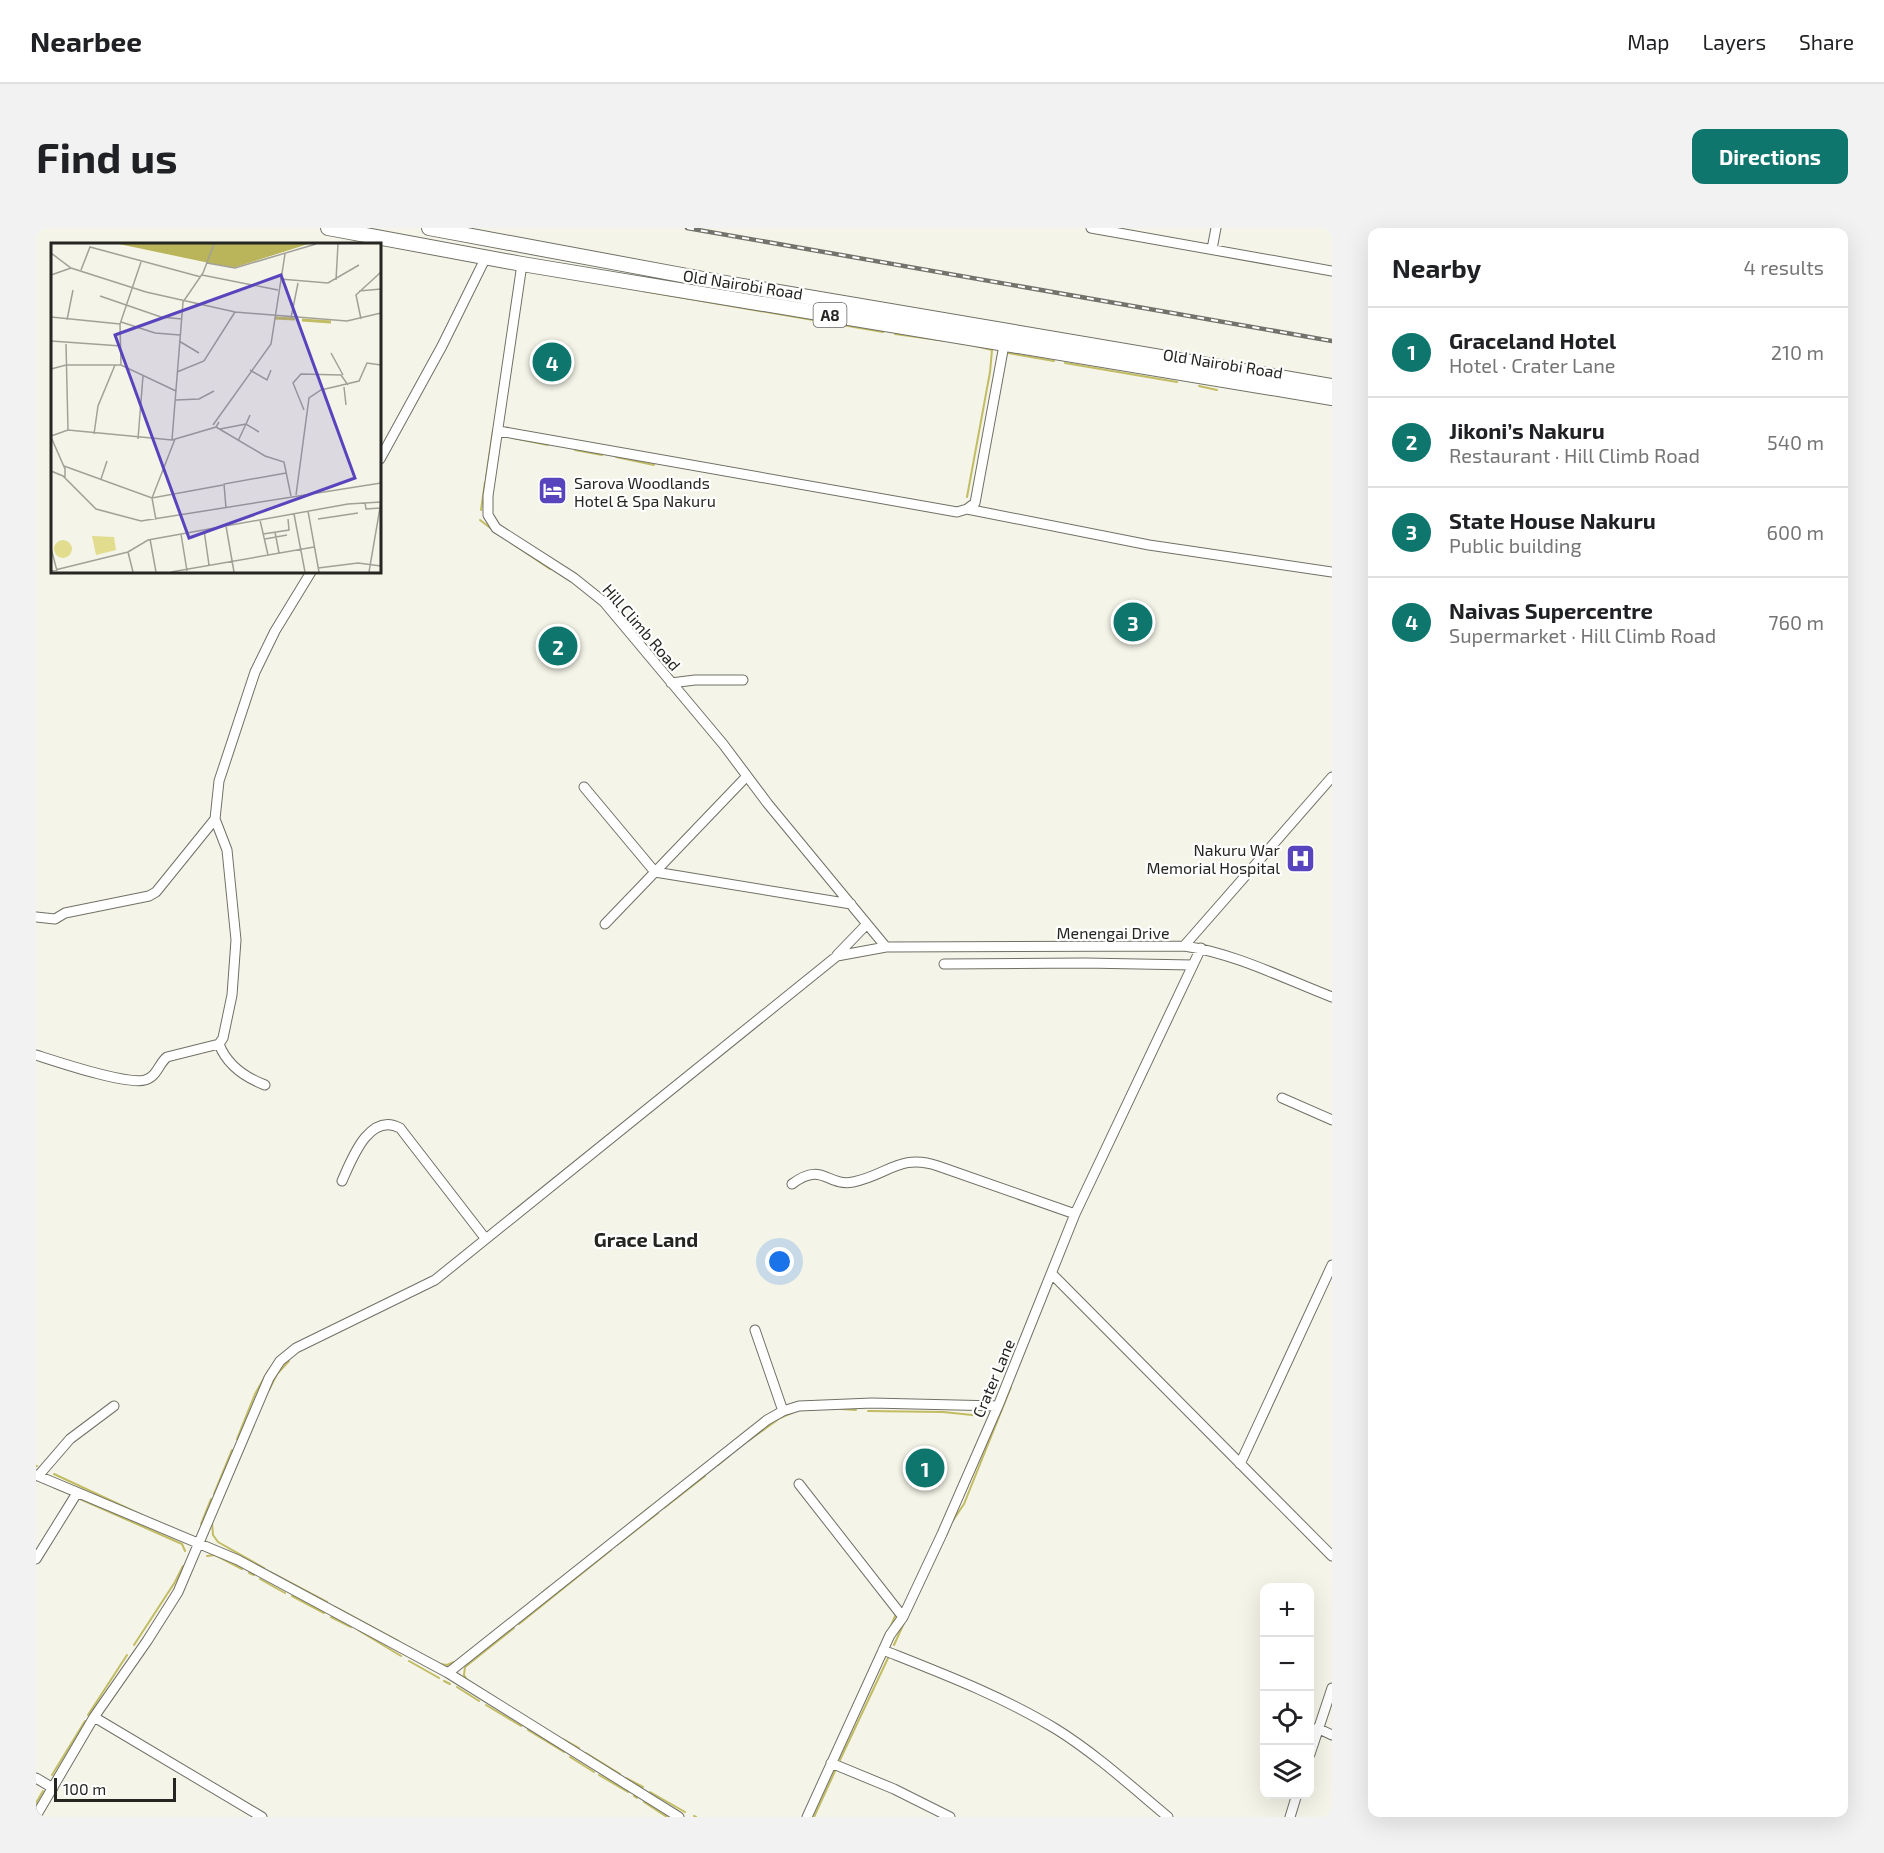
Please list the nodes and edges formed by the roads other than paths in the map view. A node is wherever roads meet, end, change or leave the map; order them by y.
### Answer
1 (328, 228) edge
2 (429, 228) edge
3 (1091, 228) edge
4 (1216, 228) edge
5 (1212, 249) junction
6 (486, 257) junction
7 (522, 264) junction
8 (1332, 271) edge
9 (1004, 345) junction
10 (1332, 386) edge
11 (1332, 398) edge
12 (499, 431) junction
13 (381, 457) edge
14 (967, 509) junction
15 (1332, 572) edge
16 (310, 573) edge
17 (743, 680) dead end
18 (671, 683) junction
19 (747, 776) junction
20 (1332, 777) edge
21 (584, 787) dead end
22 (215, 819) junction
23 (655, 872) junction
24 (851, 904) junction
25 (36, 917) edge
26 (605, 924) dead end
27 (867, 924) junction
28 (1184, 946) junction
29 (886, 947) junction
30 (1201, 948) junction
31 (837, 956) junction
32 (944, 963) dead end
33 (1192, 965) junction
34 (1332, 997) edge
35 (219, 1044) junction
36 (36, 1056) edge
37 (265, 1085) dead end
38 (1282, 1098) dead end
39 (1332, 1120) edge
40 (342, 1181) dead end
41 (792, 1184) dead end
42 (1076, 1214) junction
43 (485, 1238) junction
44 (1332, 1265) edge
45 (1052, 1274) junction
46 (755, 1330) dead end
47 (114, 1406) dead end
48 (998, 1406) junction
49 (783, 1411) junction
50 (1240, 1464) junction
51 (37, 1475) edge
52 (799, 1484) dead end
53 (77, 1493) junction
54 (198, 1542) junction
55 (1332, 1557) edge
56 (36, 1559) edge
57 (903, 1617) junction
58 (883, 1650) junction
59 (448, 1673) junction
60 (1332, 1688) edge
61 (94, 1717) junction
62 (1317, 1728) junction
63 (1332, 1735) edge
64 (1312, 1745) edge
65 (831, 1763) junction
66 (36, 1778) edge
67 (53, 1788) junction
68 (1295, 1799) edge
69 (36, 1816) edge
70 (262, 1817) edge
71 (679, 1817) edge
72 (807, 1817) edge
73 (950, 1817) edge
74 (1168, 1817) edge
75 (1290, 1817) edge

1 - 6 highway, Old Nairobi Road / A8
2 - 10 highway, Old Nairobi Road / A8
3 - 5 street
4 - 5 street
5 - 8 street
6 - 7 highway, Old Nairobi Road / A8
6 - 13 street
7 - 9 highway, Old Nairobi Road / A8
7 - 12 street, Hill Climb Road
9 - 11 highway, Old Nairobi Road / A8
9 - 14 street
12 - 14 street
12 - 18 street, Hill Climb Road
14 - 15 street
16 - 22 street
17 - 18 street
18 - 19 street, Hill Climb Road
19 - 23 street
19 - 24 street, Hill Climb Road
20 - 28 street
21 - 23 street
22 - 25 street
22 - 35 street
23 - 24 street
23 - 26 street
24 - 27 street, Hill Climb Road
27 - 29 street, Hill Climb Road
27 - 31 street
28 - 29 street, Menengai Drive
28 - 30 street, Menengai Drive
29 - 31 street, Menengai Drive
30 - 33 street, Crater Lane
30 - 34 street, Menengai Drive
31 - 43 street
32 - 33 street
33 - 42 street, Crater Lane
35 - 36 street
35 - 37 street
38 - 39 street
40 - 43 street
41 - 42 street
42 - 45 street, Crater Lane
43 - 54 street
44 - 50 street
45 - 48 street, Crater Lane
45 - 50 street
46 - 49 street
47 - 51 street
48 - 49 street
48 - 57 street, Crater Lane
49 - 59 street
50 - 55 street
51 - 53 street
52 - 57 street
53 - 54 street
53 - 56 street
54 - 59 street
54 - 61 street
57 - 58 street, Crater Lane
58 - 65 street, Crater Lane
58 - 74 street
59 - 71 street
60 - 62 street
61 - 67 street
61 - 70 street
62 - 63 street
62 - 64 street
65 - 72 street, Crater Lane
65 - 73 street
66 - 67 street
67 - 69 street
68 - 75 street

